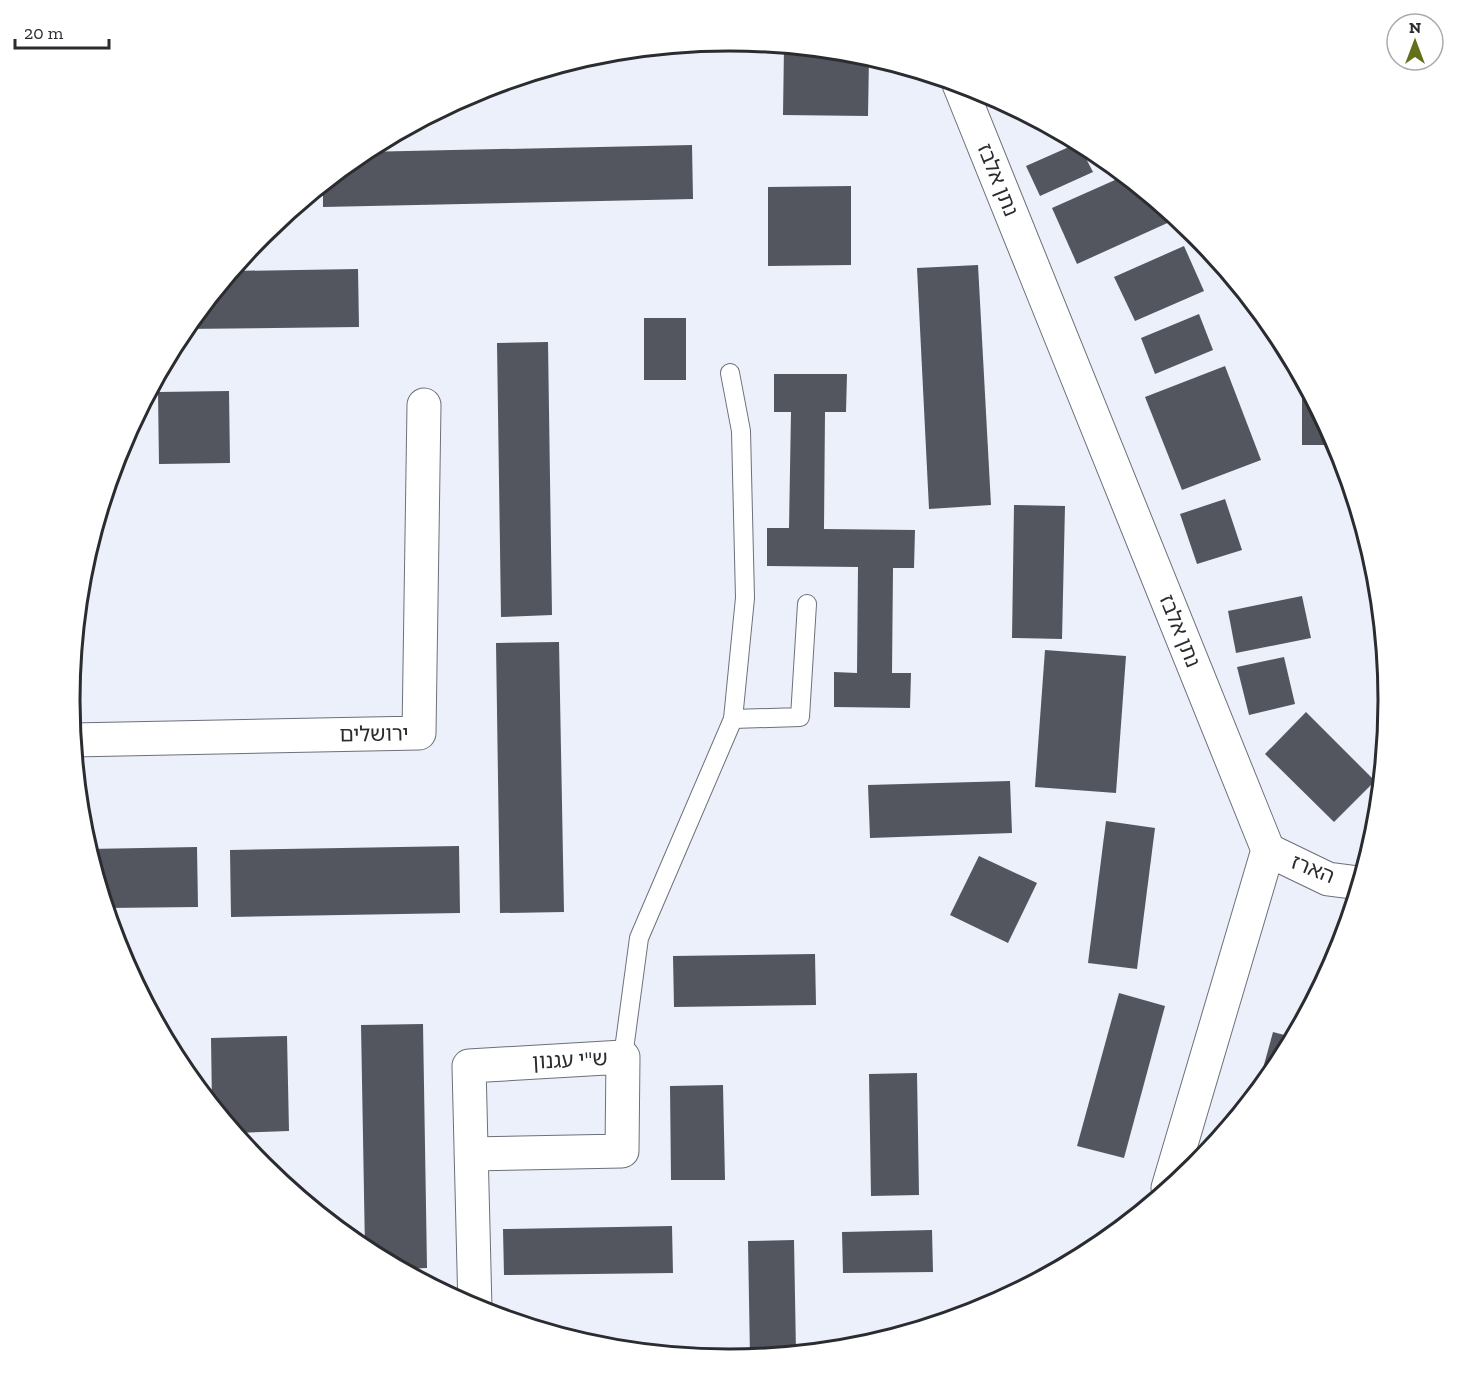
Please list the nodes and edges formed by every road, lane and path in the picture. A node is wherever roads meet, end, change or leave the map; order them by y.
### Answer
1 (963, 95) edge
2 (730, 373) dead end
3 (424, 405) dead end
4 (807, 604) dead end
5 (733, 719) junction
6 (81, 740) edge
7 (1268, 850) junction
8 (1351, 882) edge
9 (623, 1058) junction
10 (471, 1154) junction
11 (1173, 1172) edge
12 (475, 1298) edge

1 - 7 street, נתן אלבז
2 - 5 lane
3 - 6 street, ירושלים
4 - 5 lane
5 - 9 lane
7 - 8 street, הארז
7 - 11 street
9 - 10 street, ש"י עגנון
9 - 10 street, ש"י עגנון
10 - 12 street, ש"י עגנון

